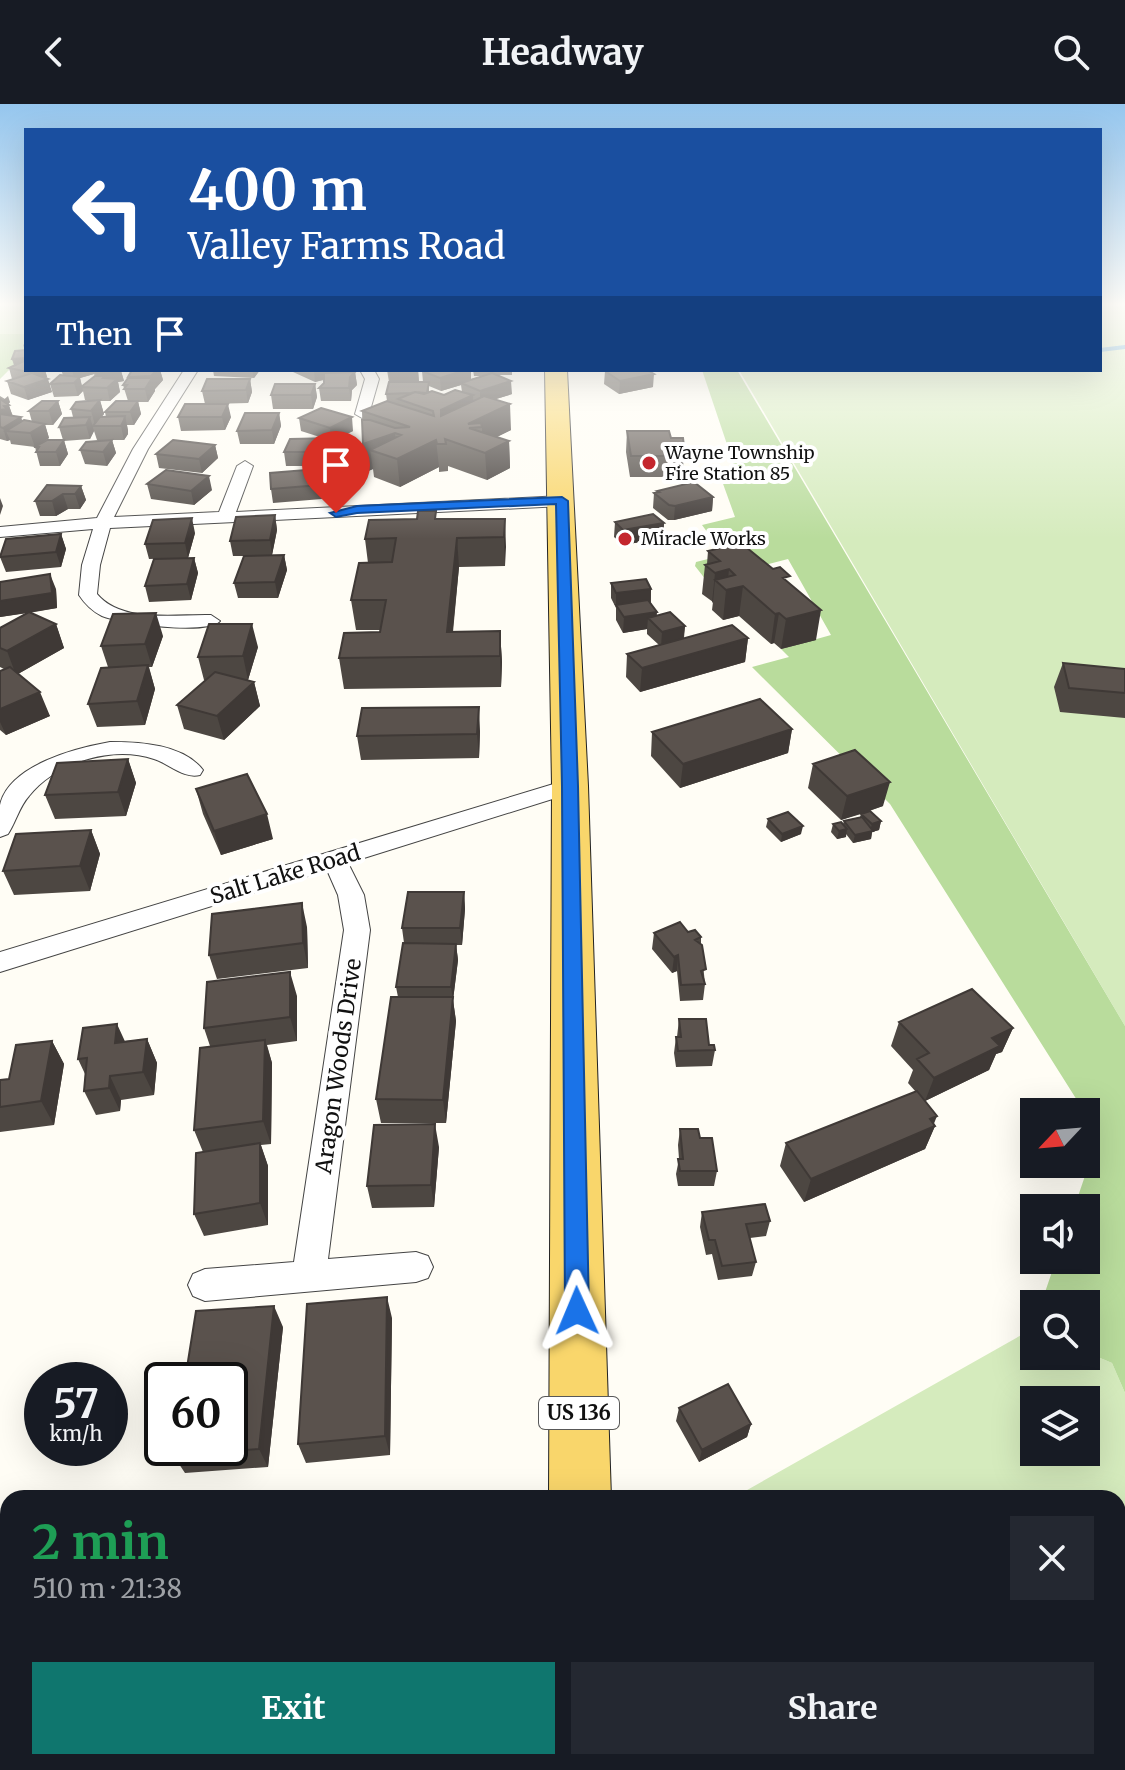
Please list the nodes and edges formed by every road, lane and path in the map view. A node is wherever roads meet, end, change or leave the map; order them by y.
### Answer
1 (183, 384) edge
2 (371, 384) edge
3 (557, 384) edge
4 (362, 414) edge
5 (245, 466) dead end
6 (562, 505) junction
7 (225, 518) junction
8 (101, 523) junction
9 (0, 532) edge
10 (211, 621) edge
11 (192, 770) dead end
12 (570, 786) junction
13 (0, 829) edge
14 (334, 858) junction
15 (0, 962) edge
16 (416, 1267) dead end
17 (309, 1277) junction
18 (205, 1285) dead end
19 (580, 1490) edge

1 - 8 street
2 - 4 street
3 - 6 main road, US 136
5 - 7 street
6 - 7 street
6 - 12 main road, US 136
7 - 8 street
8 - 9 street
8 - 10 street
11 - 13 street
12 - 14 street, Salt Lake Road
12 - 19 main road, US 136
14 - 15 street, Salt Lake Road
14 - 17 street, Aragon Woods Drive
16 - 17 street
17 - 18 street

